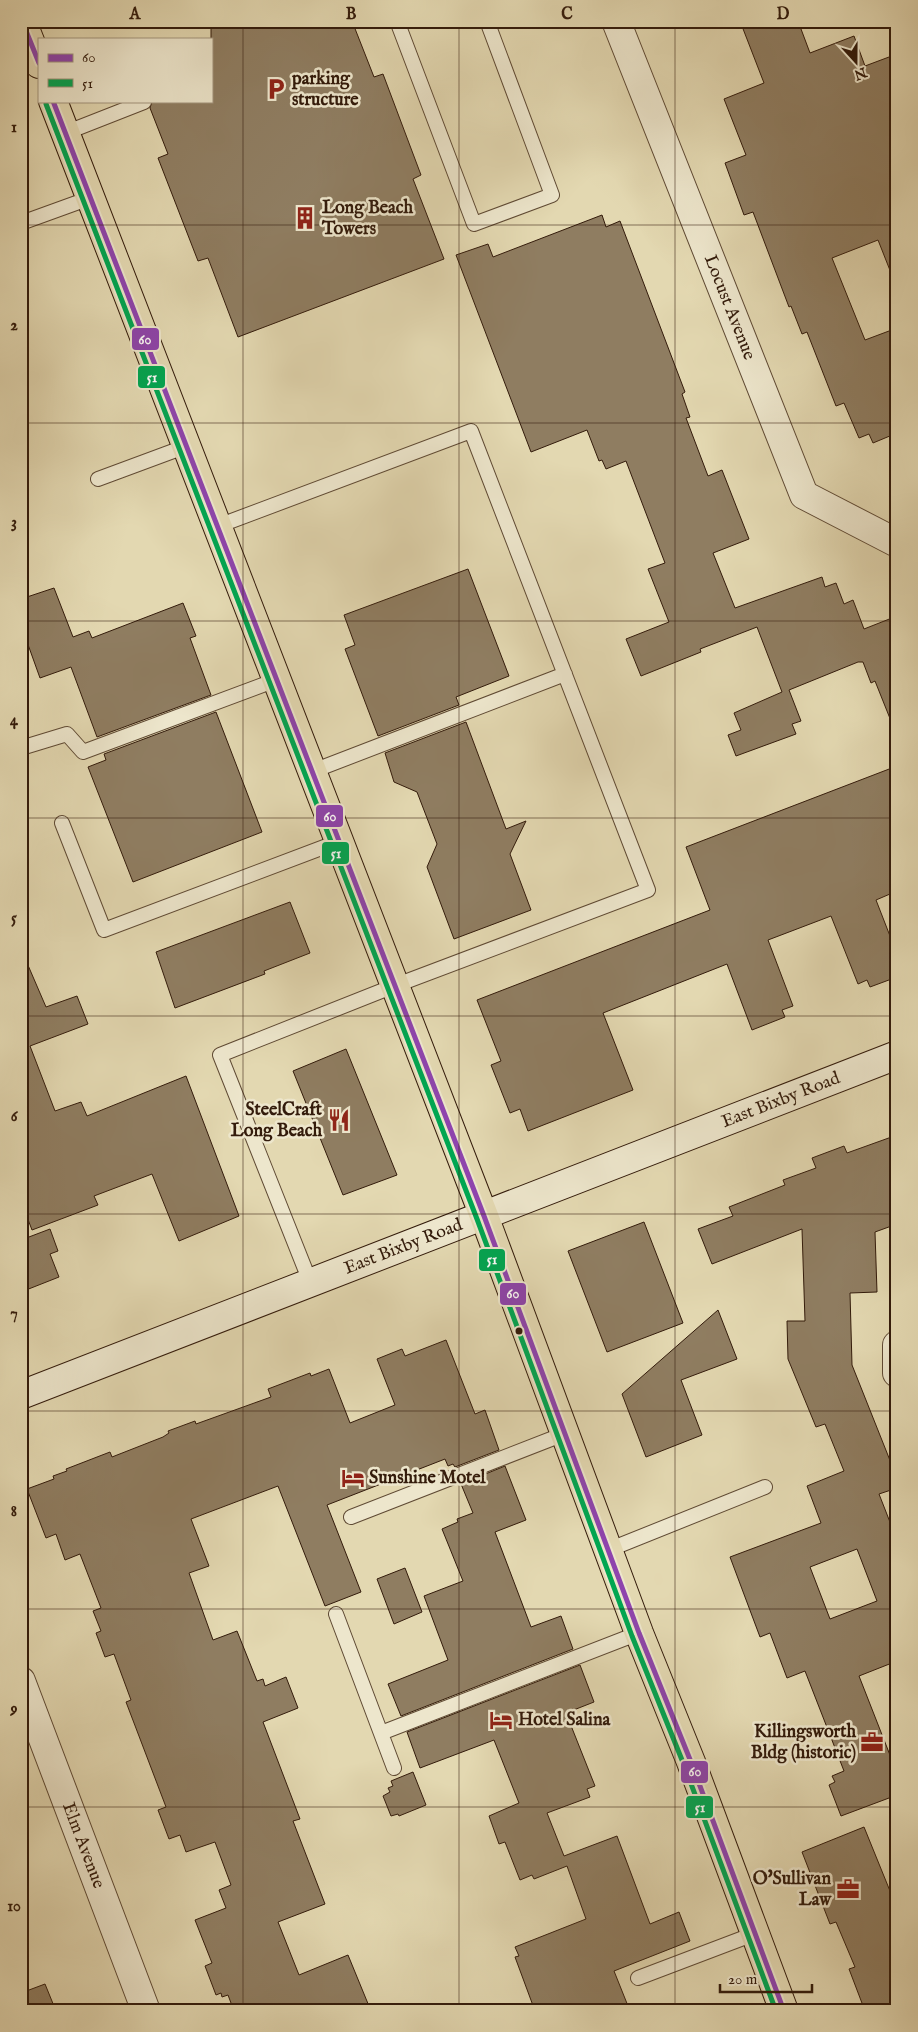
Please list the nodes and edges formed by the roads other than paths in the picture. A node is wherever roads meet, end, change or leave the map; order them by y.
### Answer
1 (22, 21) edge
2 (397, 21) edge
3 (487, 21) edge
4 (616, 21) edge
5 (38, 61) edge
6 (53, 102) edge
7 (144, 102) edge
8 (66, 133) junction
9 (90, 198) junction
10 (21, 223) edge
11 (187, 446) junction
12 (98, 479) dead end
13 (218, 526) junction
14 (897, 543) edge
15 (565, 674) junction
16 (276, 680) junction
17 (21, 748) edge
18 (313, 771) junction
19 (62, 822) dead end
20 (340, 841) junction
21 (394, 986) junction
22 (897, 1055) edge
23 (484, 1216) junction
24 (311, 1284) junction
25 (897, 1345) edge
26 (897, 1373) edge
27 (21, 1395) edge
28 (564, 1434) junction
29 (765, 1487) dead end
30 (351, 1517) dead end
31 (608, 1550) junction
32 (336, 1614) dead end
33 (639, 1633) junction
34 (21, 1681) edge
35 (381, 1733) junction
36 (394, 1768) dead end
37 (754, 1934) junction
38 (638, 1978) dead end
39 (146, 2011) edge
40 (784, 2011) edge

1 - 5 main road
2 - 3 lane
4 - 14 street, Locust Avenue
6 - 8 main road
7 - 8 lane
8 - 9 main road
9 - 10 lane
9 - 11 main road
11 - 12 lane
11 - 13 main road
13 - 15 lane
13 - 16 main road
15 - 18 lane
15 - 21 lane
16 - 17 lane
16 - 18 main road
18 - 20 main road
19 - 20 lane
20 - 21 main road
21 - 23 main road
21 - 24 lane
22 - 23 street, East Bixby Road
23 - 24 street, East Bixby Road
23 - 28 main road
24 - 27 street, East Bixby Road
25 - 26 street
28 - 30 lane
28 - 31 main road
29 - 31 lane
31 - 33 main road
32 - 35 lane
33 - 35 lane
33 - 37 main road
34 - 39 street, Elm Avenue
35 - 36 lane
37 - 38 lane
37 - 40 main road

